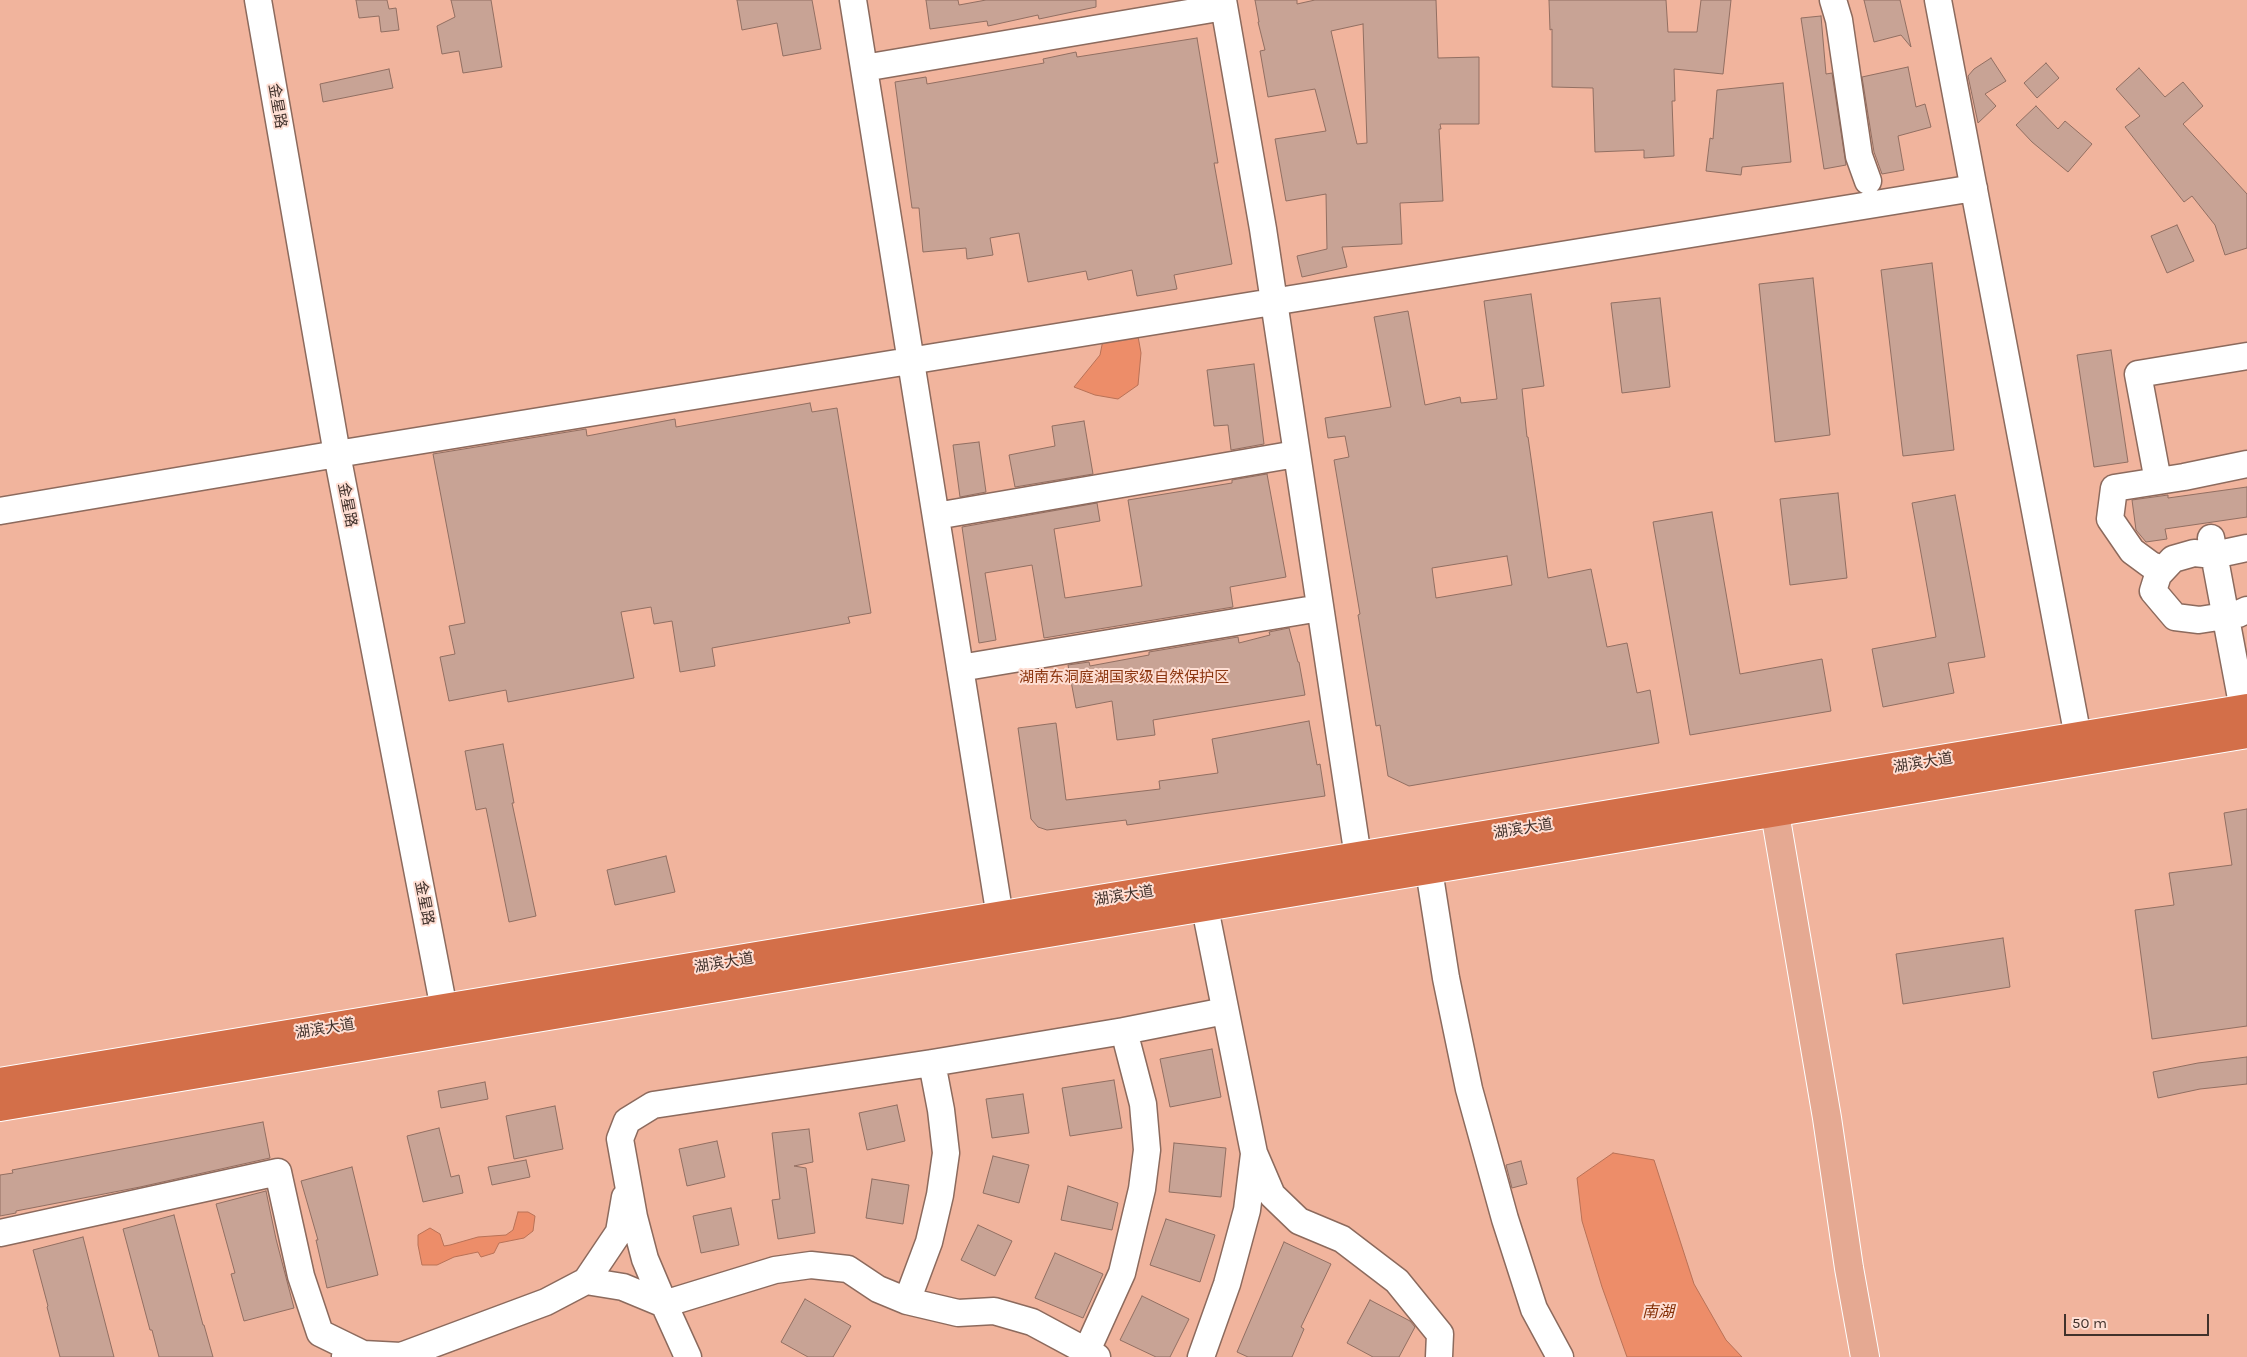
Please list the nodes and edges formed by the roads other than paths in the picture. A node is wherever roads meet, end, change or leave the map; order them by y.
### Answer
1 (258, 0) edge
2 (853, 0) edge
3 (1833, 0) edge
4 (1938, 0) edge
5 (1224, 3) edge
6 (864, 68) junction
7 (1868, 181) dead end
8 (1974, 188) junction
9 (1273, 302) junction
10 (2247, 356) edge
11 (911, 361) junction
12 (337, 454) junction
13 (1296, 454) junction
14 (2247, 464) edge
15 (2158, 482) junction
16 (0, 511) edge
17 (936, 516) junction
18 (2212, 546) junction
19 (2247, 548) edge
20 (2163, 569) junction
21 (1320, 608) junction
22 (2236, 613) edge
23 (960, 668) junction
24 (2246, 717) edge
25 (2078, 737) junction
26 (1775, 813) junction
27 (1358, 857) junction
28 (1429, 870) junction
29 (1205, 908) junction
30 (1000, 916) junction
31 (444, 1009) junction
32 (1226, 1011) junction
33 (1124, 1031) junction
34 (932, 1063) junction
35 (0, 1082) edge
36 (0, 1107) edge
37 (1254, 1153) junction
38 (628, 1181) junction
39 (0, 1233) edge
40 (586, 1281) junction
41 (907, 1301) junction
42 (664, 1304) junction
43 (1089, 1355) edge
44 (352, 1356) edge
45 (401, 1357) edge
46 (688, 1357) edge
47 (1201, 1357) edge
48 (1439, 1357) edge
49 (1560, 1357) edge
50 (1865, 1357) edge

1 - 12 street, 金星路
2 - 6 street
3 - 7 street
4 - 8 street
5 - 6 street
5 - 9 street
6 - 11 street
8 - 9 street
8 - 25 street
9 - 11 street
9 - 13 street
10 - 15 street
11 - 12 street
11 - 17 street
12 - 16 street
12 - 31 street, 金星路
13 - 17 street
13 - 21 street
14 - 15 street
15 - 20 street
17 - 23 street
18 - 19 street
18 - 20 street
18 - 22 street
20 - 22 street
21 - 23 street
21 - 27 street
22 - 24 street
23 - 30 street
24 - 25 highway, 湖滨大道
24 - 26 highway, 湖滨大道
25 - 27 highway, 湖滨大道
26 - 28 highway, 湖滨大道
26 - 50 main road
27 - 30 highway, 湖滨大道
28 - 29 highway, 湖滨大道
28 - 49 street
29 - 32 street
29 - 36 highway, 湖滨大道
30 - 31 highway, 湖滨大道
31 - 35 highway, 湖滨大道
32 - 33 street
32 - 37 street
33 - 34 street
33 - 43 street
34 - 38 street
34 - 41 street
37 - 47 street
37 - 48 street
38 - 40 street
38 - 42 street
39 - 44 street
40 - 42 street
40 - 45 street
41 - 42 street
41 - 43 street
42 - 46 street
44 - 45 street

